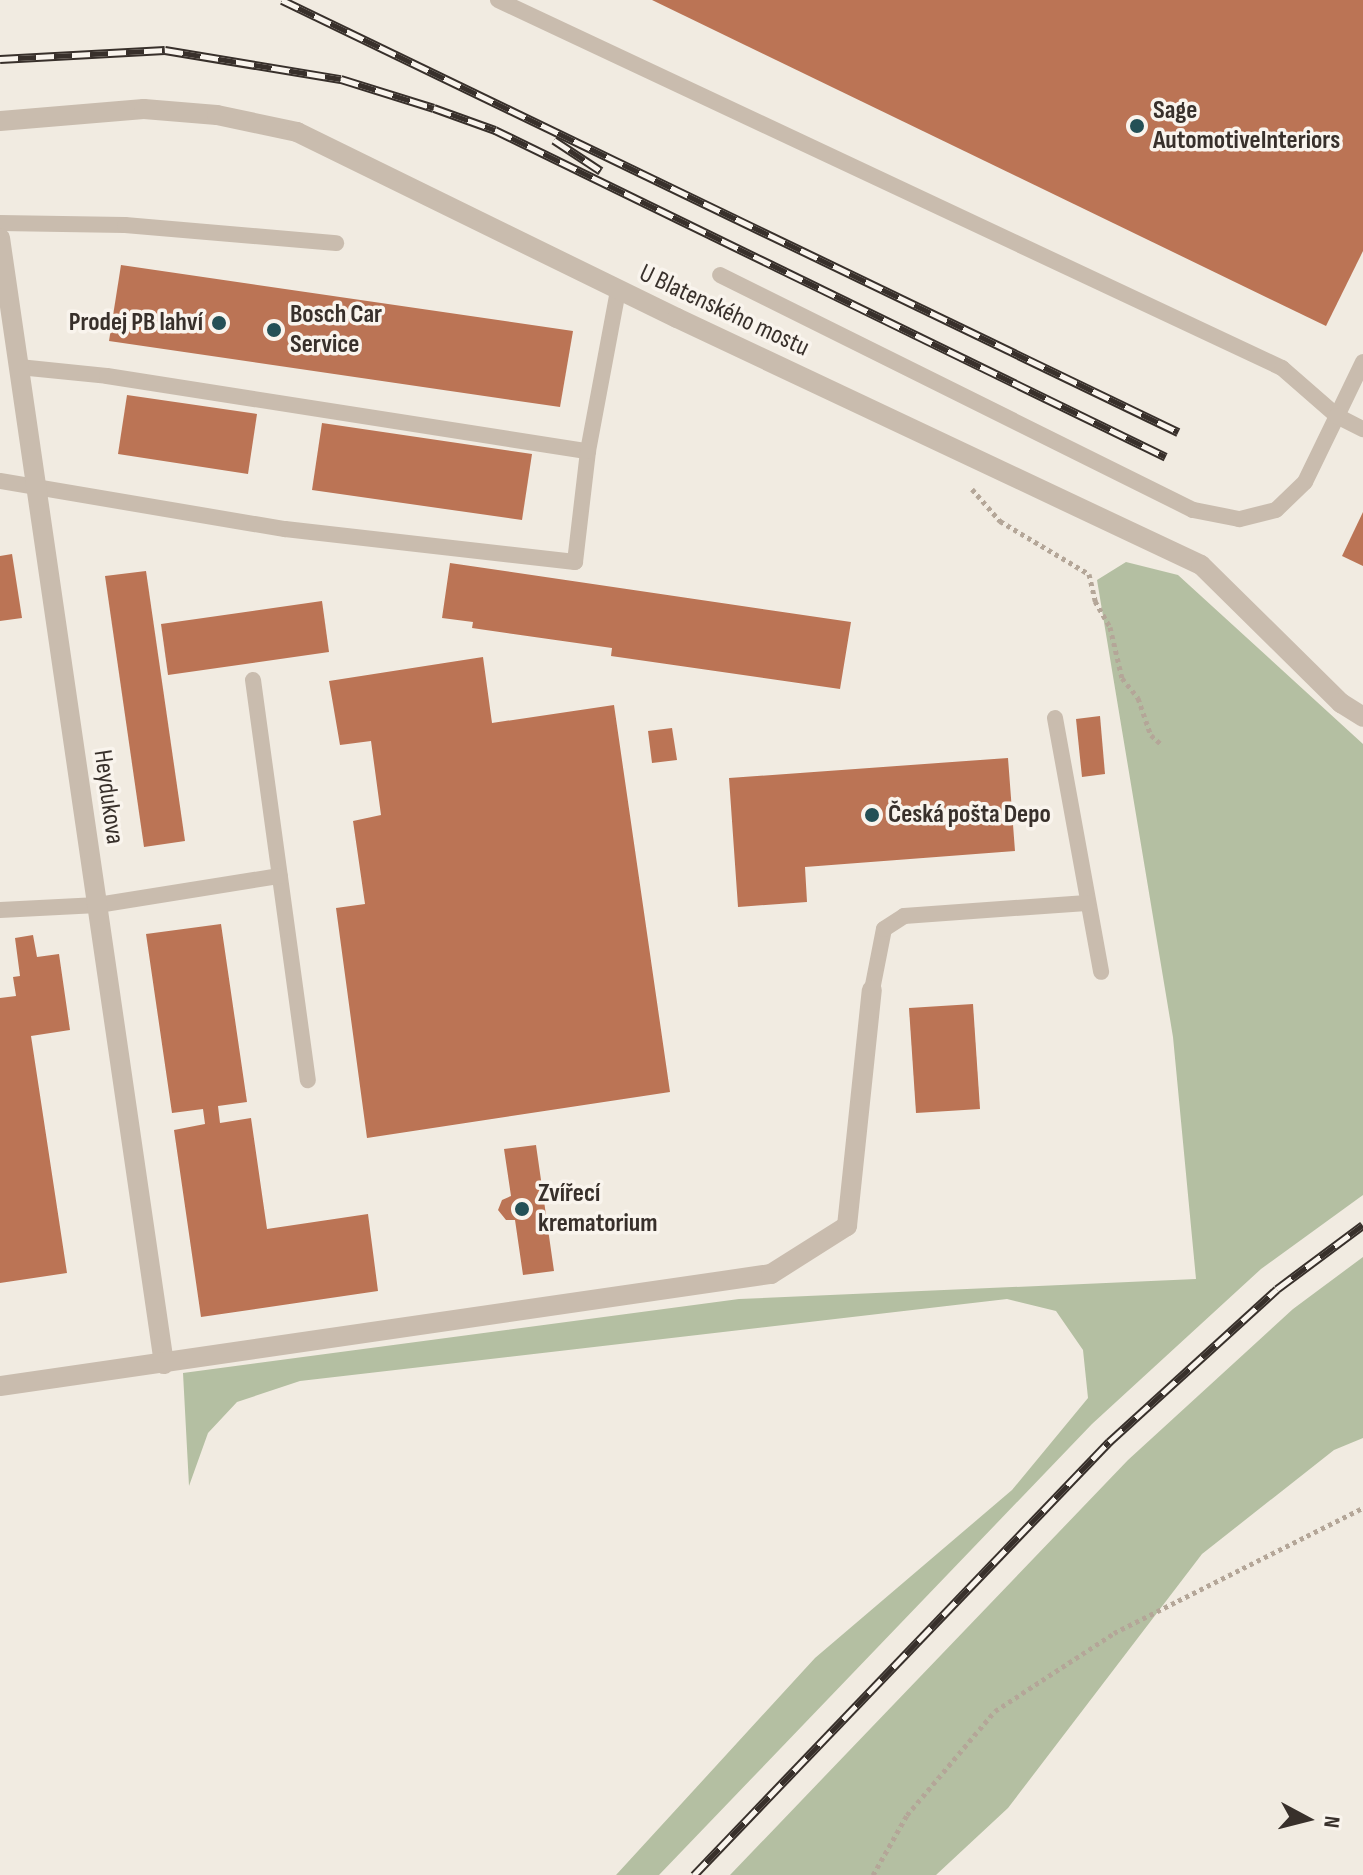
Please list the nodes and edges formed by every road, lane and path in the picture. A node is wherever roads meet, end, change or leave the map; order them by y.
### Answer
1 (498, 0) edge
2 (0, 121) edge
3 (0, 223) edge
4 (0, 238) edge
5 (336, 243) dead end
6 (720, 275) dead end
7 (618, 290) junction
8 (1363, 362) edge
9 (19, 367) junction
10 (1337, 416) junction
11 (1363, 429) edge
12 (588, 451) junction
13 (0, 481) edge
14 (36, 483) junction
15 (968, 485) dead end
16 (253, 680) dead end
17 (1363, 717) edge
18 (1055, 718) dead end
19 (1162, 745) dead end
20 (280, 876) junction
21 (1087, 903) junction
22 (98, 905) junction
23 (0, 910) edge
24 (1101, 972) dead end
25 (872, 990) joint
26 (308, 1080) dead end
27 (164, 1364) junction
28 (0, 1386) edge
29 (1363, 1508) edge
30 (873, 1875) edge

1 - 10 lane
2 - 7 street, U Blatenského mostu
3 - 5 lane
4 - 9 street, Heydukova
6 - 10 lane
7 - 12 lane
7 - 17 street, U Blatenského mostu
8 - 10 lane
9 - 12 lane
9 - 14 street, Heydukova
10 - 11 lane
12 - 14 lane
13 - 14 lane
14 - 22 street, Heydukova
15 - 19 path
16 - 20 lane
18 - 21 lane
20 - 22 lane
20 - 26 lane
21 - 24 lane
21 - 25 lane
22 - 23 lane
22 - 27 street, Heydukova
25 - 27 street
27 - 28 street
29 - 30 path

